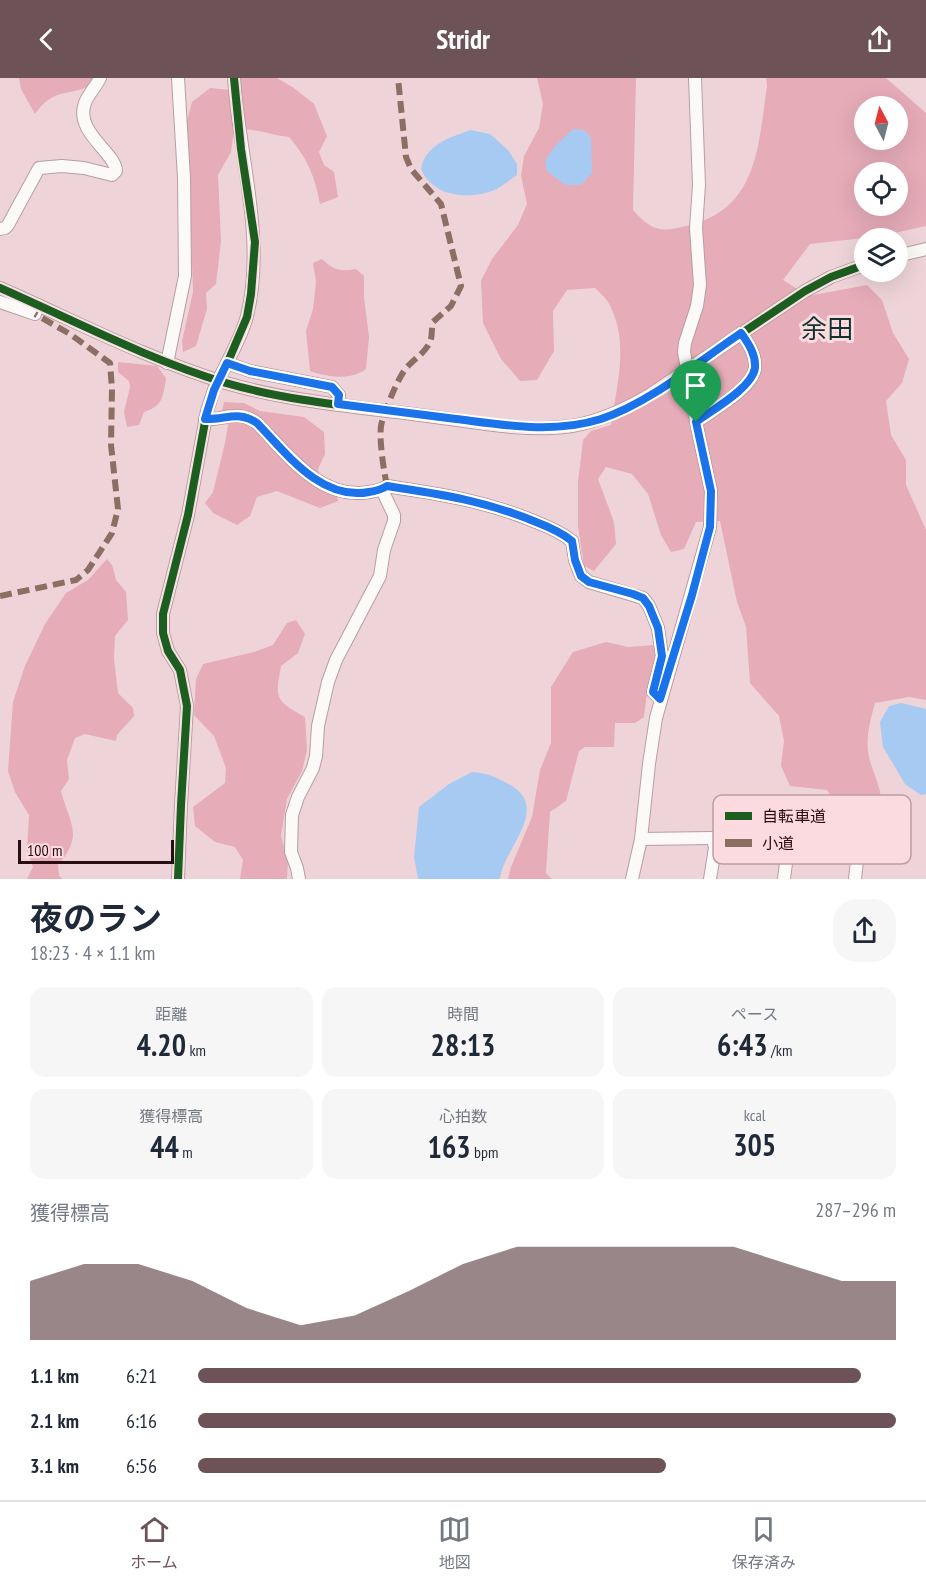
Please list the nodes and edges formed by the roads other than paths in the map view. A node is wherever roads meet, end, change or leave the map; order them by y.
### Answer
1 (100, 78) edge
2 (178, 78) edge
3 (234, 78) edge
4 (695, 78) edge
5 (0, 229) edge
6 (926, 249) edge
7 (908, 253) edge
8 (854, 269) edge
9 (0, 288) edge
10 (0, 302) edge
11 (38, 305) junction
12 (741, 333) junction
13 (167, 363) junction
14 (224, 369) junction
15 (338, 404) junction
16 (205, 419) junction
17 (696, 422) junction
18 (382, 490) junction
19 (660, 699) junction
20 (641, 839) junction
21 (713, 839) edge
22 (713, 860) edge
23 (785, 864) edge
24 (856, 864) edge
25 (178, 879) edge
26 (299, 879) edge
27 (632, 879) edge
28 (710, 879) edge
29 (784, 879) edge
30 (855, 879) edge

1 - 5 street
2 - 13 street
3 - 14 street
4 - 17 street, bridge
6 - 7 street
8 - 12 street
9 - 11 street
10 - 11 street
11 - 13 street
12 - 15 street
12 - 17 street
13 - 15 street
14 - 15 street
14 - 16 street, bridge
16 - 18 street
16 - 25 street
17 - 19 street
18 - 19 street
18 - 26 street
19 - 20 street
20 - 21 street
20 - 27 street
22 - 28 street
23 - 29 street
24 - 30 street

